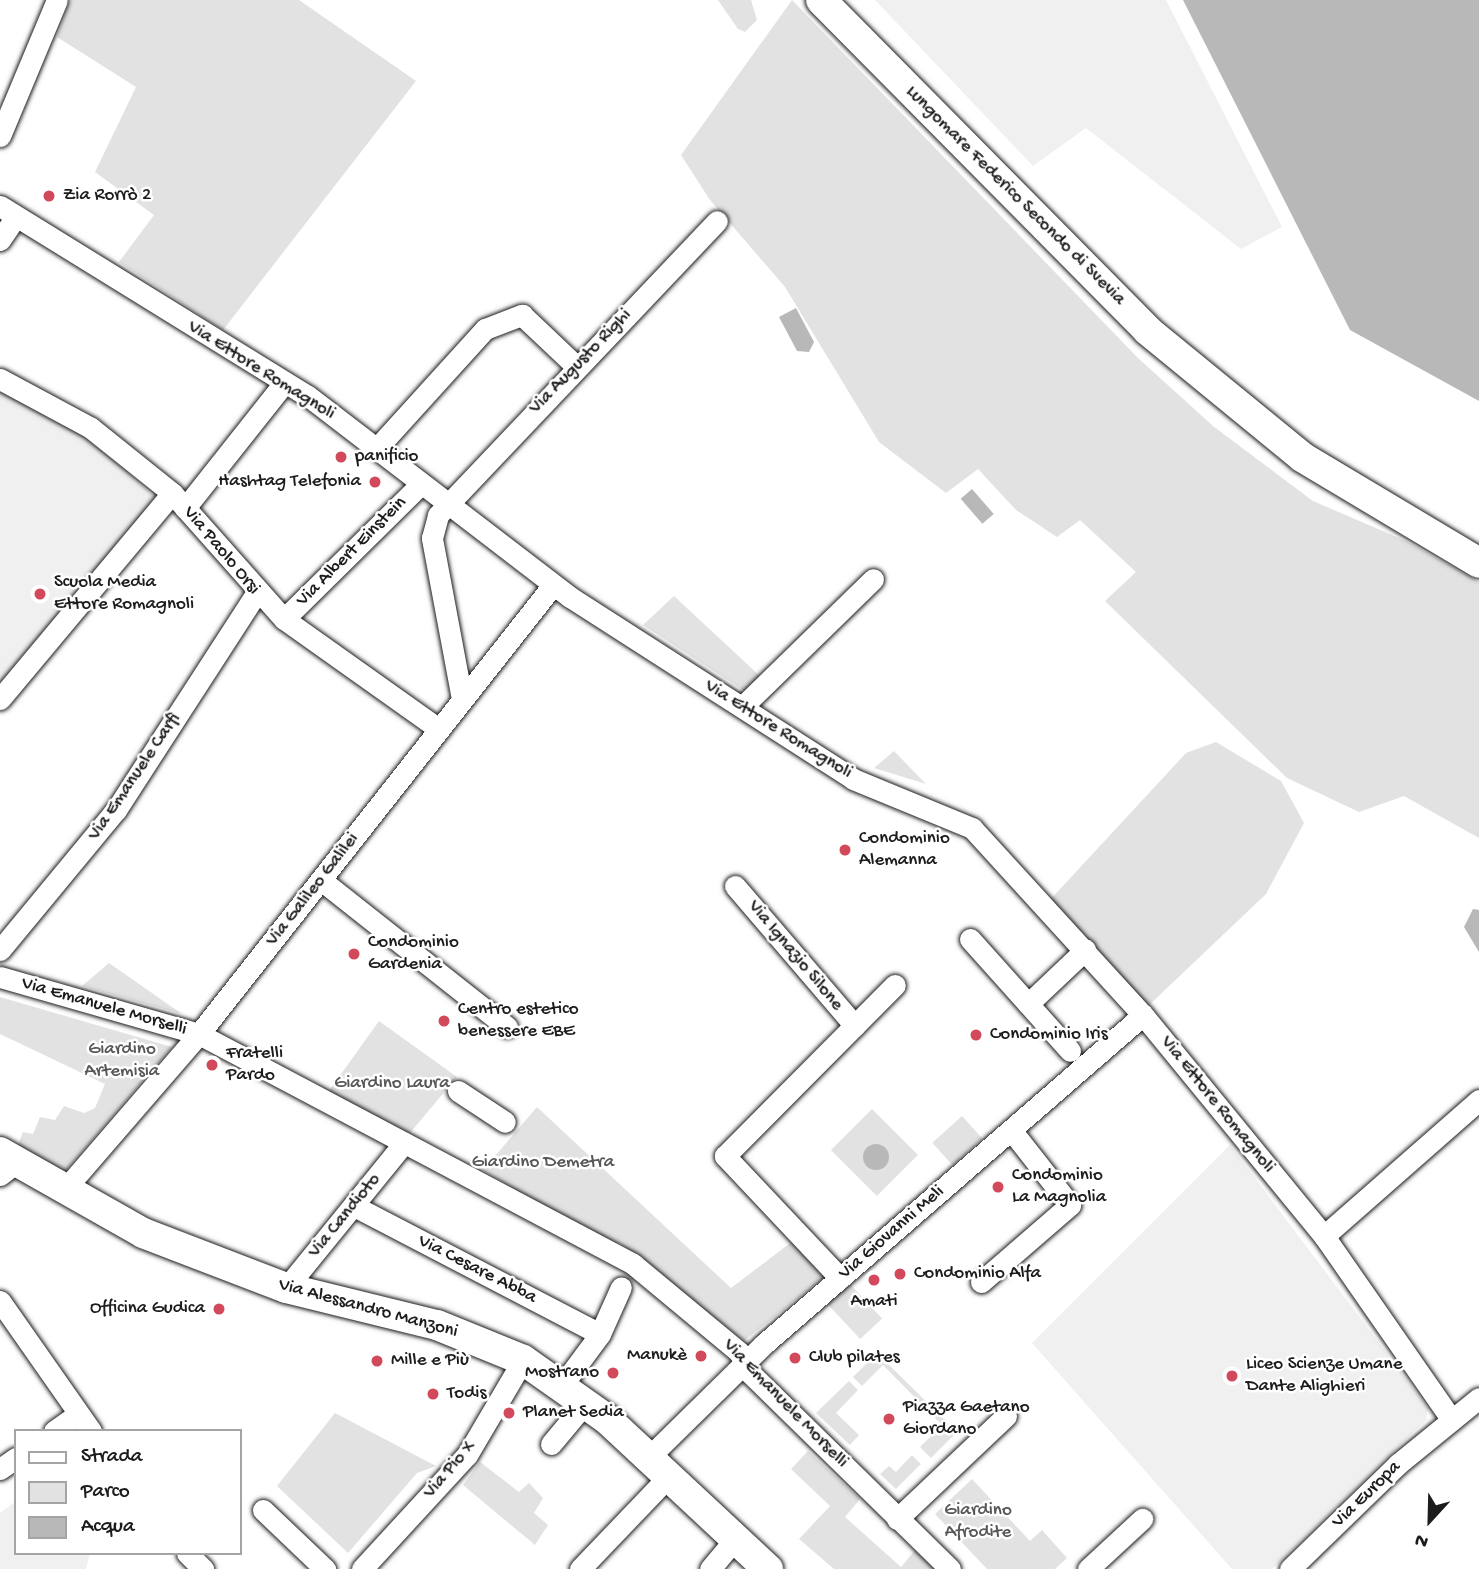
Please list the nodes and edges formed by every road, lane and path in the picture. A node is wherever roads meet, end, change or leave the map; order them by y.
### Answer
1 (57, 0) edge
2 (821, 0) edge
3 (844, 0) edge
4 (0, 136) edge
5 (8, 212) edge
6 (717, 221) dead end
7 (0, 240) edge
8 (576, 366) junction
9 (0, 379) edge
10 (284, 383) junction
11 (1216, 384) junction
12 (377, 448) junction
13 (420, 485) junction
14 (179, 500) junction
15 (446, 504) junction
16 (1479, 563) edge
17 (873, 579) dead end
18 (553, 585) junction
19 (256, 594) junction
20 (284, 619) junction
21 (0, 699) edge
22 (461, 699) junction
23 (742, 707) junction
24 (439, 729) junction
25 (321, 880) junction
26 (735, 886) dead end
27 (970, 939) dead end
28 (0, 950) edge
29 (1085, 950) junction
30 (0, 977) edge
31 (895, 985) dead end
32 (1028, 1004) junction
33 (1143, 1015) junction
34 (855, 1026) junction
35 (507, 1027) dead end
36 (199, 1034) junction
37 (1070, 1051) dead end
38 (458, 1091) dead end
39 (1479, 1100) edge
40 (505, 1122) dead end
41 (1011, 1130) junction
42 (404, 1143) junction
43 (6, 1163) edge
44 (65, 1189) junction
45 (354, 1206) junction
46 (1324, 1236) junction
47 (840, 1278) junction
48 (981, 1282) dead end
49 (621, 1287) dead end
50 (286, 1288) junction
51 (0, 1301) edge
52 (600, 1334) junction
53 (523, 1360) junction
54 (745, 1363) junction
55 (563, 1384) junction
56 (1479, 1398) edge
57 (586, 1402) junction
58 (1006, 1416) dead end
59 (1452, 1420) junction
60 (84, 1422) edge
61 (61, 1429) edge
62 (551, 1444) dead end
63 (658, 1467) junction
64 (263, 1510) dead end
65 (897, 1519) junction
66 (1142, 1519) dead end
67 (735, 1539) junction
68 (189, 1555) edge
69 (203, 1569) edge
70 (325, 1569) edge
71 (362, 1569) edge
72 (580, 1569) edge
73 (710, 1569) edge
74 (768, 1569) edge
75 (950, 1569) edge
76 (1088, 1569) edge
77 (1290, 1569) edge

1 - 4 street
2 - 11 street, Lungomare Federico Secondo di Svevia
3 - 11 street, Lungomare Federico Secondo di Svevia
5 - 7 street
5 - 10 street, Via Ettore Romagnoli
6 - 8 street, Via Augusto Righi
8 - 12 street
8 - 15 street, Via Augusto Righi
9 - 14 street, Via Paolo Orsi
10 - 12 street, Via Ettore Romagnoli
10 - 14 street
11 - 16 street, Lungomare Federico Secondo di Svevia
12 - 13 street, Via Ettore Romagnoli
13 - 15 street, Via Ettore Romagnoli
13 - 20 street, Via Albert Einstein
14 - 19 street, Via Paolo Orsi
14 - 21 street
15 - 18 street, Via Ettore Romagnoli
15 - 22 street
17 - 23 street
18 - 22 street, Via Galileo Galilei
18 - 23 street, Via Ettore Romagnoli
19 - 20 street, Via Paolo Orsi
19 - 28 street, Via Emanuele Carfì
20 - 24 street, Via Paolo Orsi
22 - 24 street, Via Galileo Galilei
23 - 29 street, Via Ettore Romagnoli
24 - 25 street, Via Galileo Galilei
25 - 35 street
25 - 36 street, Via Galileo Galilei
26 - 34 street, Via Ignazio Silone
27 - 32 street
29 - 32 street
29 - 33 street, Via Ettore Romagnoli
30 - 36 street, Via Emanuele Morselli
31 - 34 street, Via Ignazio Silone
32 - 37 street
33 - 41 street, Via Giovanni Meli
33 - 46 street, Via Ettore Romagnoli
34 - 47 street, Via Ignazio Silone
36 - 42 street, Via Emanuele Morselli
36 - 44 street, Via Galileo Galilei
38 - 40 street
39 - 46 street
41 - 47 street, Via Giovanni Meli
41 - 48 street
42 - 45 street, Via Candioto
42 - 54 street, Via Emanuele Morselli
43 - 44 street, Via Alessandro Manzoni
44 - 50 street, Via Alessandro Manzoni
45 - 50 street, Via Candioto
45 - 52 street, Via Cesare Abba
46 - 59 street, Via Ettore Romagnoli
47 - 54 street, Via Giovanni Meli
49 - 52 street
50 - 53 street, Via Alessandro Manzoni
51 - 60 street
52 - 55 street
53 - 55 street, Via Alessandro Manzoni
53 - 71 street, Via Pio X
54 - 63 street, Via Giovanni Meli
54 - 65 street, Via Emanuele Morselli
55 - 57 street, Via Alessandro Manzoni
56 - 59 street, Via Europa
57 - 62 street
57 - 63 street, Via Alessandro Manzoni
58 - 65 street
59 - 77 street, Via Europa
60 - 61 street
63 - 67 street, Via Alessandro Manzoni
63 - 72 street, Via Giovanni Meli
64 - 70 street
65 - 75 street, Via Emanuele Morselli
66 - 76 street
67 - 73 street
67 - 74 street, Via Alessandro Manzoni
68 - 69 street

